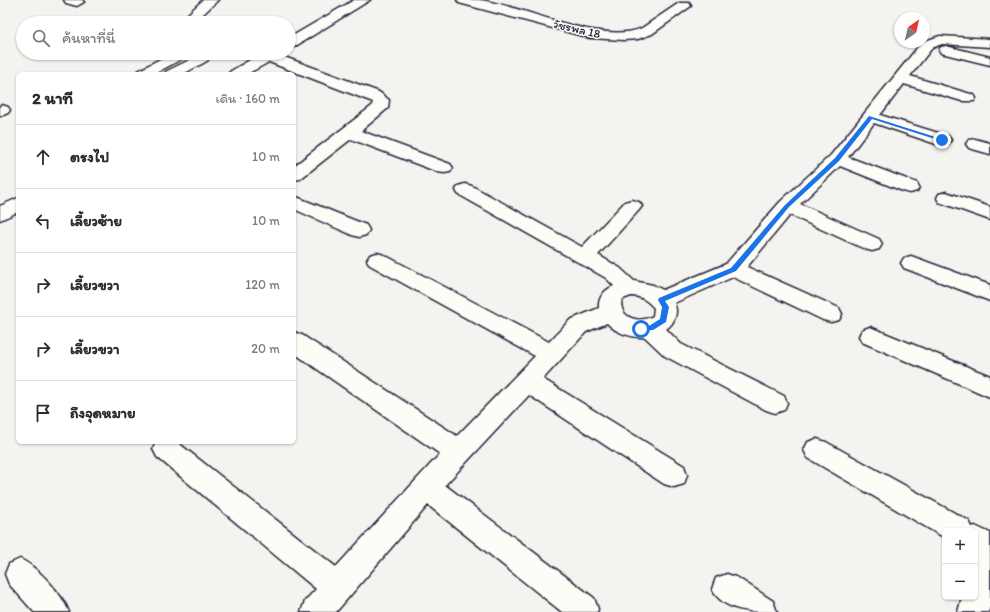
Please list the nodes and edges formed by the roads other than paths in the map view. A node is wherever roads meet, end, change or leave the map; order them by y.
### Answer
1 (211, 0) edge
2 (337, 0) edge
3 (464, 0) edge
4 (359, 3) edge
5 (684, 6) dead end
6 (195, 14) dead end
7 (296, 40) edge
8 (990, 43) edge
9 (930, 44) edge
10 (930, 46) edge
11 (925, 48) edge
12 (169, 60) edge
13 (198, 60) edge
14 (261, 60) edge
15 (283, 60) edge
16 (990, 61) edge
17 (147, 72) edge
18 (176, 72) edge
19 (240, 72) edge
20 (901, 78) junction
21 (968, 98) dead end
22 (871, 117) junction
23 (350, 132) junction
24 (942, 140) dead end
25 (837, 159) junction
26 (444, 168) dead end
27 (296, 173) edge
28 (910, 187) dead end
29 (465, 190) dead end
30 (946, 198) dead end
31 (296, 203) edge
32 (16, 205) edge
33 (632, 206) dead end
34 (787, 206) junction
35 (0, 214) edge
36 (990, 214) edge
37 (360, 230) dead end
38 (872, 244) dead end
39 (584, 257) junction
40 (377, 260) dead end
41 (911, 263) dead end
42 (734, 269) junction
43 (629, 288) junction
44 (990, 293) edge
45 (662, 300) junction
46 (610, 313) junction
47 (831, 314) dead end
48 (650, 328) junction
49 (870, 336) dead end
50 (296, 342) edge
51 (552, 354) junction
52 (527, 381) junction
53 (990, 387) edge
54 (775, 403) dead end
55 (166, 449) dead end
56 (817, 450) dead end
57 (459, 452) junction
58 (674, 475) dead end
59 (426, 488) junction
60 (954, 528) edge
61 (978, 542) edge
62 (990, 548) edge
63 (990, 556) edge
64 (20, 574) dead end
65 (338, 587) junction
66 (727, 589) dead end
67 (583, 609) dead end
68 (54, 612) edge
69 (316, 612) edge
70 (762, 612) edge
71 (973, 612) edge

1 - 6 street
2 - 4 street
3 - 5 street, วัชรพล 18
4 - 7 street
8 - 9 street
10 - 16 street
11 - 20 street
12 - 17 street
13 - 18 street
14 - 19 street
15 - 23 street
20 - 21 street
20 - 22 street
22 - 24 street
22 - 25 street
23 - 26 street
23 - 27 street
25 - 28 street
25 - 34 street
29 - 39 street
30 - 36 street
31 - 37 street
32 - 35 street
33 - 39 street
34 - 38 street
34 - 42 street
39 - 43 street
40 - 51 street
41 - 44 street
42 - 45 street
42 - 47 street
43 - 45 street
43 - 46 street
45 - 48 street
46 - 48 street
46 - 51 street
48 - 54 street
49 - 53 street
50 - 57 street
51 - 52 street
52 - 57 street
52 - 58 street
55 - 65 street
56 - 60 street
57 - 59 street
59 - 65 street
59 - 67 street
61 - 62 street
63 - 71 street
64 - 68 street
65 - 69 street
66 - 70 street

